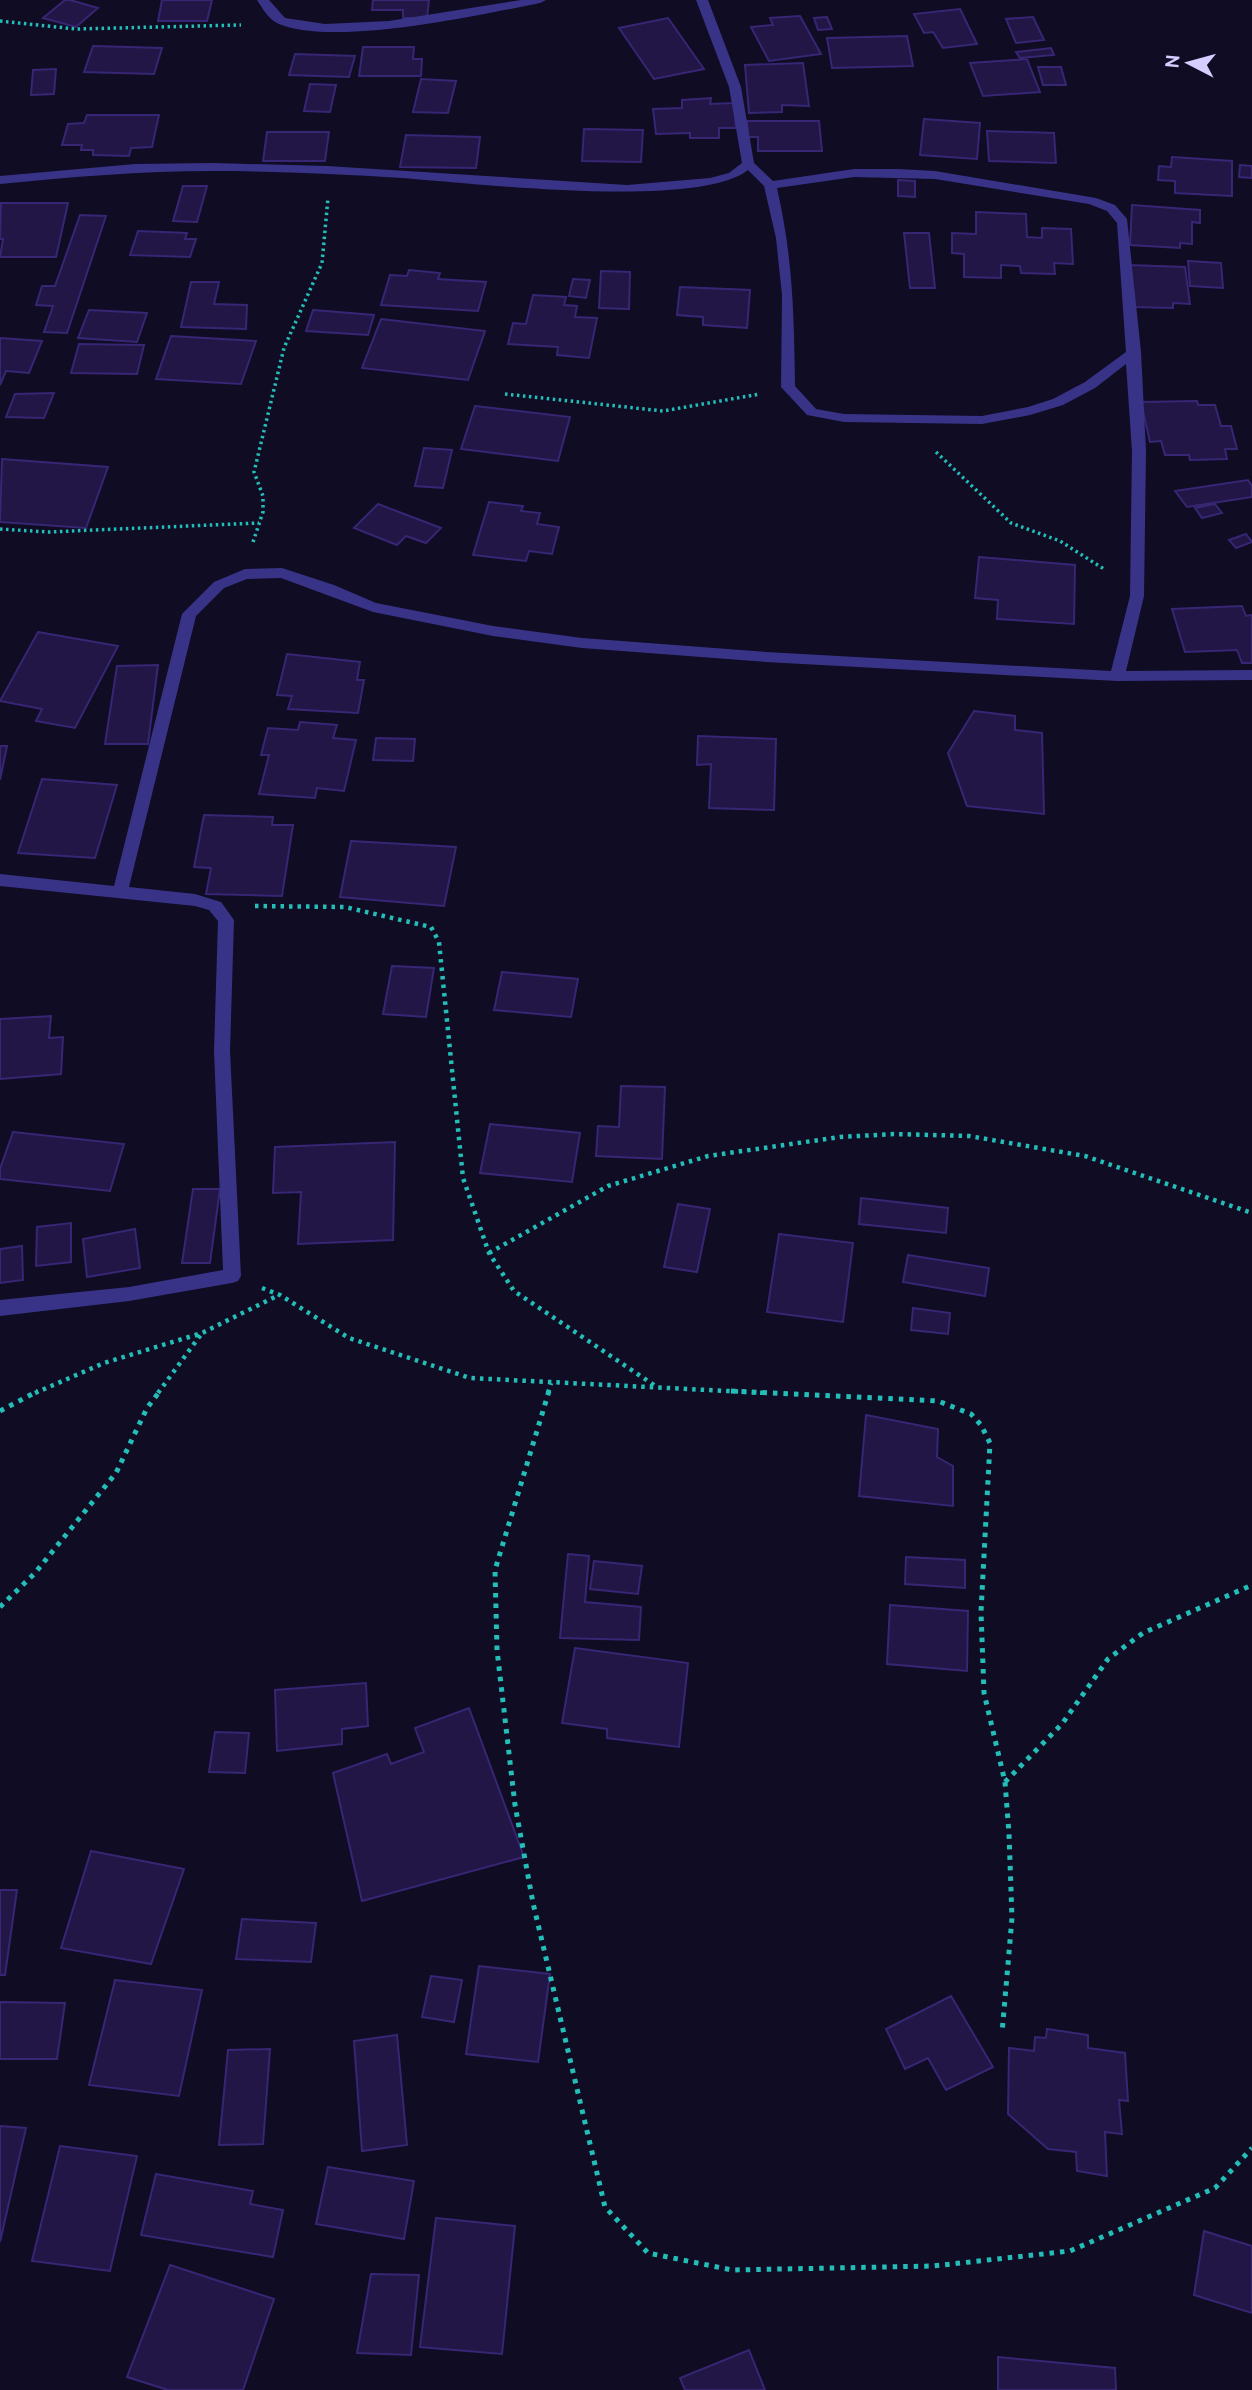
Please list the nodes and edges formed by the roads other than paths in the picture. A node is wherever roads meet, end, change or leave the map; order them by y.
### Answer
1 (263, 0) edge
2 (540, 0) edge
3 (702, 0) edge
4 (748, 164) junction
5 (0, 180) edge
6 (770, 185) junction
7 (1134, 352) junction
8 (1252, 675) edge
9 (1117, 676) junction
10 (0, 880) edge
11 (120, 892) junction
12 (0, 1308) edge

1 - 2 street
3 - 4 street
4 - 5 street
4 - 6 street
6 - 7 street
6 - 7 street
7 - 9 street
8 - 9 street
9 - 11 street
10 - 11 street
11 - 12 street

